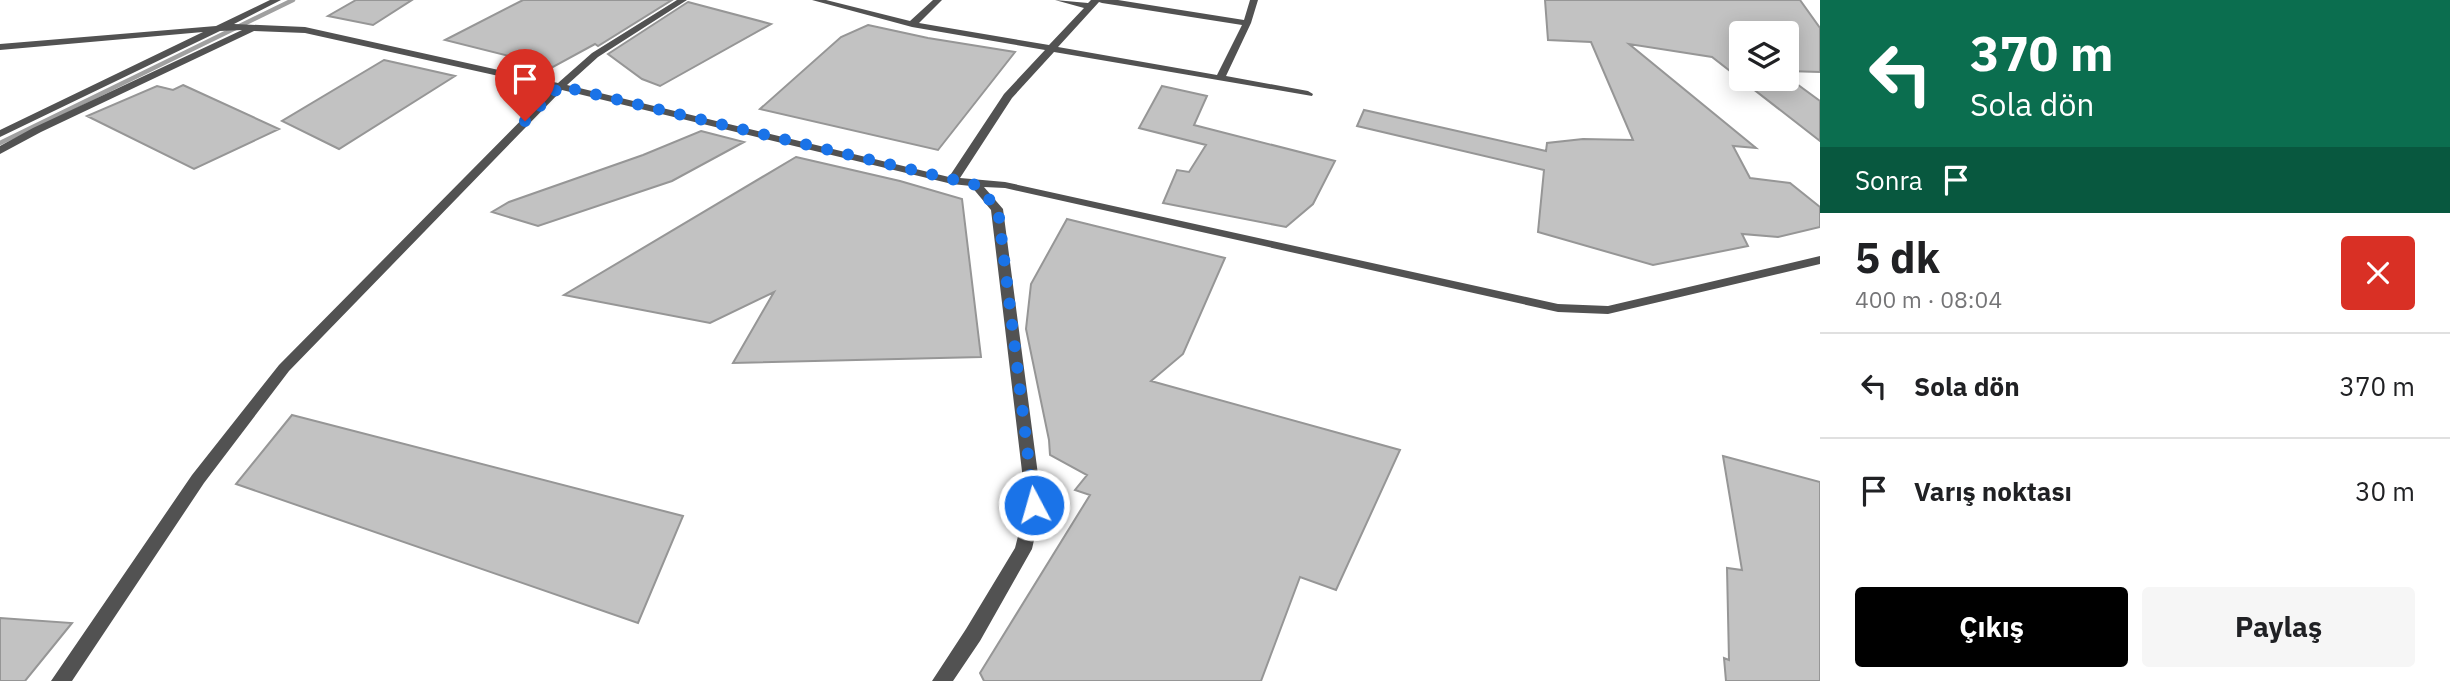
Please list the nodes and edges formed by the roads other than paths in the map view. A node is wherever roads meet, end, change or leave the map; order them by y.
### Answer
1 (277, 0) edge
2 (682, 0) edge
3 (816, 0) edge
4 (938, 0) edge
5 (1059, 0) edge
6 (1102, 0) edge
7 (1254, 0) edge
8 (1093, 3) edge
9 (1247, 23) junction
10 (912, 24) junction
11 (256, 27) junction
12 (216, 28) junction
13 (0, 47) edge
14 (1051, 49) junction
15 (1220, 78) junction
16 (560, 86) junction
17 (1308, 94) dead end
18 (0, 134) edge
19 (0, 151) edge
20 (952, 181) junction
21 (976, 185) junction
22 (1820, 260) edge
23 (61, 681) edge
24 (942, 681) edge

1 - 12 street
2 - 16 street
3 - 10 street
4 - 10 street
5 - 8 street
6 - 9 street
7 - 9 street
8 - 14 street
9 - 15 street
10 - 14 street
11 - 12 street
11 - 16 street
11 - 19 street
12 - 13 street
12 - 18 street
14 - 15 street
14 - 20 street
15 - 17 street
16 - 20 street
16 - 23 street
20 - 21 street
21 - 22 street
21 - 24 street

